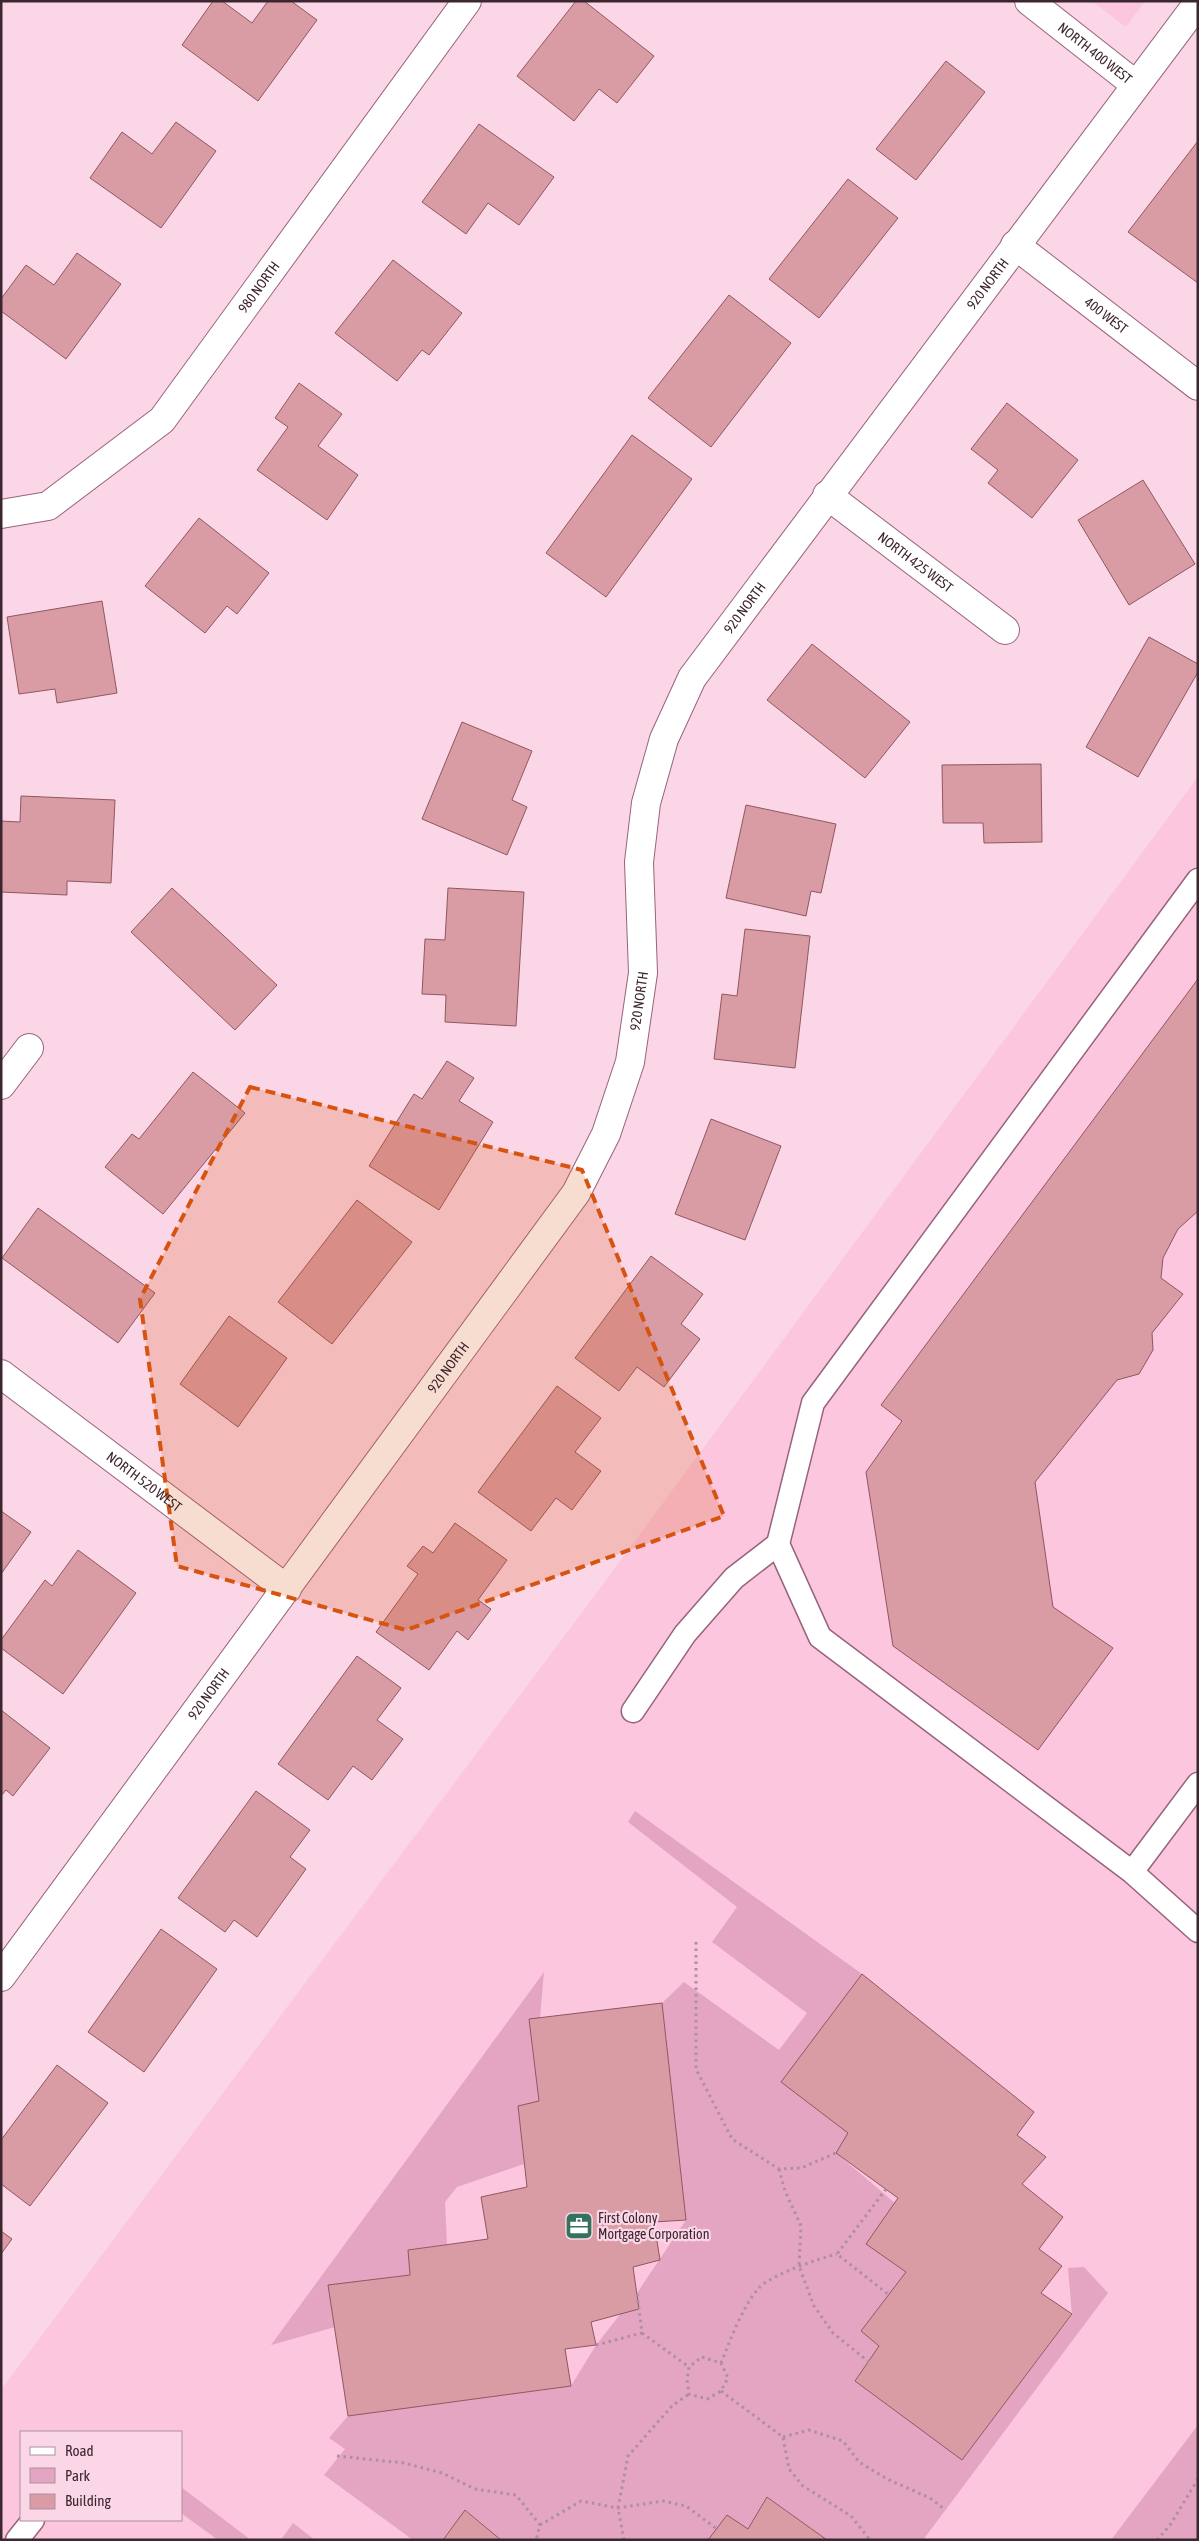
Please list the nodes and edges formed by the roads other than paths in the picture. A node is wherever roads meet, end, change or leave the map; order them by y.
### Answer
1 (467, 1) edge
2 (1029, 1) edge
3 (1198, 3) edge
4 (1136, 85) junction
5 (1015, 245) junction
6 (1198, 386) edge
7 (828, 495) junction
8 (1, 514) edge
9 (1005, 630) dead end
10 (1198, 880) edge
11 (29, 1048) dead end
12 (1, 1085) edge
13 (1, 1374) edge
14 (778, 1544) junction
15 (287, 1589) junction
16 (633, 1711) dead end
17 (1198, 1784) edge
18 (1132, 1872) junction
19 (1198, 1931) edge
20 (1, 1977) edge
21 (32, 2521) edge
22 (17, 2540) edge

1 - 8 street, 980 NORTH
2 - 4 street, NORTH 400 WEST
3 - 4 street, 920 NORTH
4 - 5 street, 920 NORTH
5 - 6 street, 400 WEST
5 - 7 street, 920 NORTH
7 - 9 street, NORTH 425 WEST
7 - 15 street, 920 NORTH
10 - 14 lane
11 - 12 street
13 - 15 street, NORTH 520 WEST
14 - 16 lane
14 - 18 lane
15 - 20 street, 920 NORTH
17 - 18 lane
18 - 19 lane
21 - 22 lane

